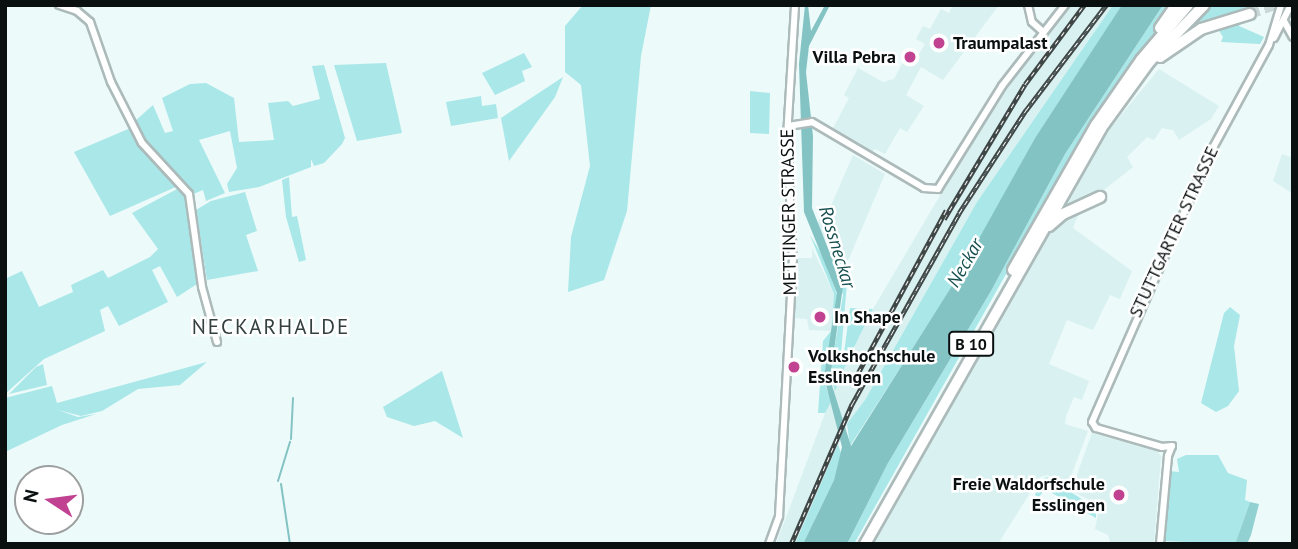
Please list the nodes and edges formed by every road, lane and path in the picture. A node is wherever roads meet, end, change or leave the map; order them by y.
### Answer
1 (59, 5) edge
2 (795, 5) edge
3 (1028, 5) edge
4 (1065, 5) edge
5 (1176, 5) edge
6 (1188, 5) edge
7 (1204, 5) edge
8 (1286, 6) edge
9 (1250, 14) tunnel mouth
10 (1284, 22) junction
11 (1276, 27) junction
12 (1292, 31) edge
13 (1043, 32) junction
14 (1276, 35) junction
15 (1269, 45) junction
16 (1117, 93) junction
17 (1115, 107) junction
18 (788, 112) junction
19 (799, 125) junction
20 (788, 126) junction
21 (1100, 197) dead end
22 (1037, 240) junction
23 (217, 342) dead end
24 (769, 544) edge
25 (858, 544) edge
26 (865, 544) edge
27 (1160, 544) edge

1 - 23 street
2 - 18 street, METTINGER STRASSE
3 - 13 street
4 - 13 street
5 - 16 highway
6 - 16 highway, B 10
7 - 17 highway, B 10
8 - 10 street, STUTTGARTER STRASSE
8 - 11 street, STUTTGARTER STRASSE
8 - 12 street
9 - 17 highway
10 - 11 street
10 - 12 street
10 - 14 street, STUTTGARTER STRASSE
11 - 15 street, STUTTGARTER STRASSE
12 - 14 street
13 - 19 street
14 - 15 street, STUTTGARTER STRASSE
15 - 27 street, STUTTGARTER STRASSE
16 - 25 highway, B 10
17 - 22 highway, B 10
18 - 19 street
18 - 20 street, METTINGER STRASSE
19 - 20 street
20 - 24 street, METTINGER STRASSE
21 - 22 highway
22 - 26 highway, B 10

